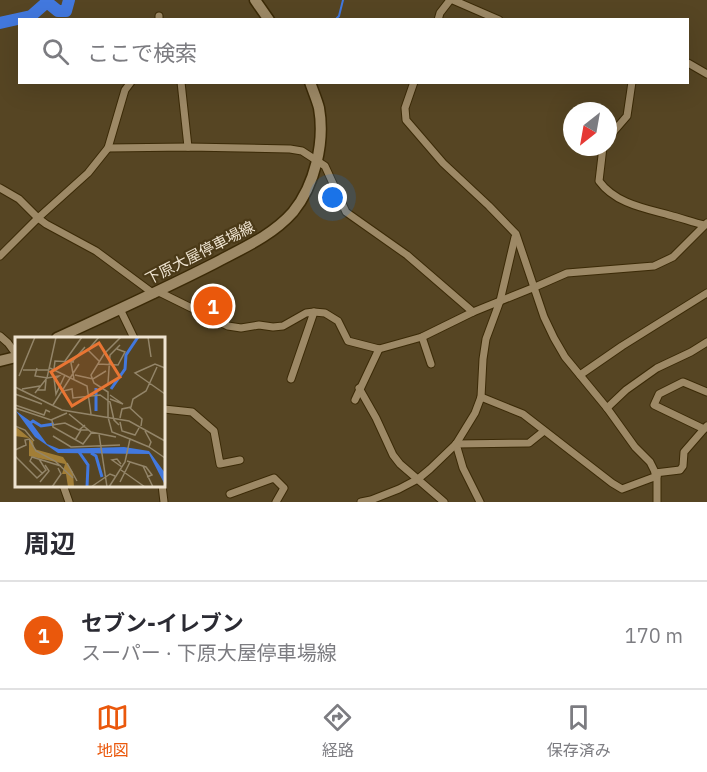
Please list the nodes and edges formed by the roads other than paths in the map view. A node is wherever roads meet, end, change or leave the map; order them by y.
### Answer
1 (255, 0) edge
2 (451, 0) edge
3 (268, 18) edge
4 (439, 18) edge
5 (494, 18) edge
6 (689, 64) edge
7 (707, 74) edge
8 (129, 84) edge
9 (182, 84) edge
10 (311, 84) edge
11 (413, 84) edge
12 (632, 84) edge
13 (617, 128) edge
14 (188, 147) junction
15 (108, 148) junction
16 (602, 156) edge
17 (317, 161) junction
18 (0, 188) edge
19 (38, 218) junction
20 (706, 224) edge
21 (516, 234) junction
22 (0, 256) edge
23 (535, 287) junction
24 (156, 293) junction
25 (707, 293) edge
26 (500, 301) junction
27 (120, 309) junction
28 (314, 312) junction
29 (473, 312) junction
30 (0, 336) edge
31 (61, 337) edge
32 (133, 337) edge
33 (422, 337) junction
34 (707, 342) edge
35 (379, 349) junction
36 (15, 354) edge
37 (15, 356) edge
38 (0, 361) edge
39 (431, 364) dead end
40 (580, 375) junction
41 (291, 379) dead end
42 (359, 388) junction
43 (707, 392) edge
44 (481, 397) junction
45 (355, 400) dead end
46 (607, 408) junction
47 (165, 409) edge
48 (706, 427) edge
49 (544, 430) junction
50 (456, 444) junction
51 (240, 460) dead end
52 (656, 474) junction
53 (418, 479) junction
54 (63, 487) edge
55 (162, 487) edge
56 (230, 494) dead end
57 (69, 502) edge
58 (164, 502) edge
59 (276, 502) edge
60 (361, 502) edge
61 (444, 502) edge
62 (480, 502) edge
63 (657, 502) edge

1 - 3 main road
2 - 4 street
2 - 5 street
6 - 7 street
8 - 15 street
9 - 14 street
10 - 17 main road, 下原大屋停車場線
11 - 21 street
12 - 13 street
14 - 15 street
14 - 17 street
15 - 19 street
16 - 20 street
17 - 24 main road, 下原大屋停車場線
17 - 29 street
18 - 19 street
19 - 22 street
19 - 24 street
20 - 23 street
21 - 23 street
21 - 26 street
23 - 26 street
23 - 40 street
24 - 27 main road, 下原大屋停車場線
24 - 28 street
25 - 40 street
26 - 29 street
26 - 44 street
27 - 31 main road, 下原大屋停車場線
27 - 32 street
28 - 35 street
28 - 41 street
29 - 33 street
30 - 36 street
33 - 35 street
33 - 39 street
34 - 46 street
35 - 42 street
37 - 38 main road
40 - 46 street
42 - 45 street
42 - 53 street
43 - 48 street
44 - 49 street
44 - 50 street
46 - 52 street
47 - 51 street
48 - 52 street
49 - 50 street
49 - 52 street
50 - 53 street
50 - 62 street
52 - 63 street
53 - 60 street
53 - 61 street
54 - 57 street
55 - 58 street
56 - 59 street

